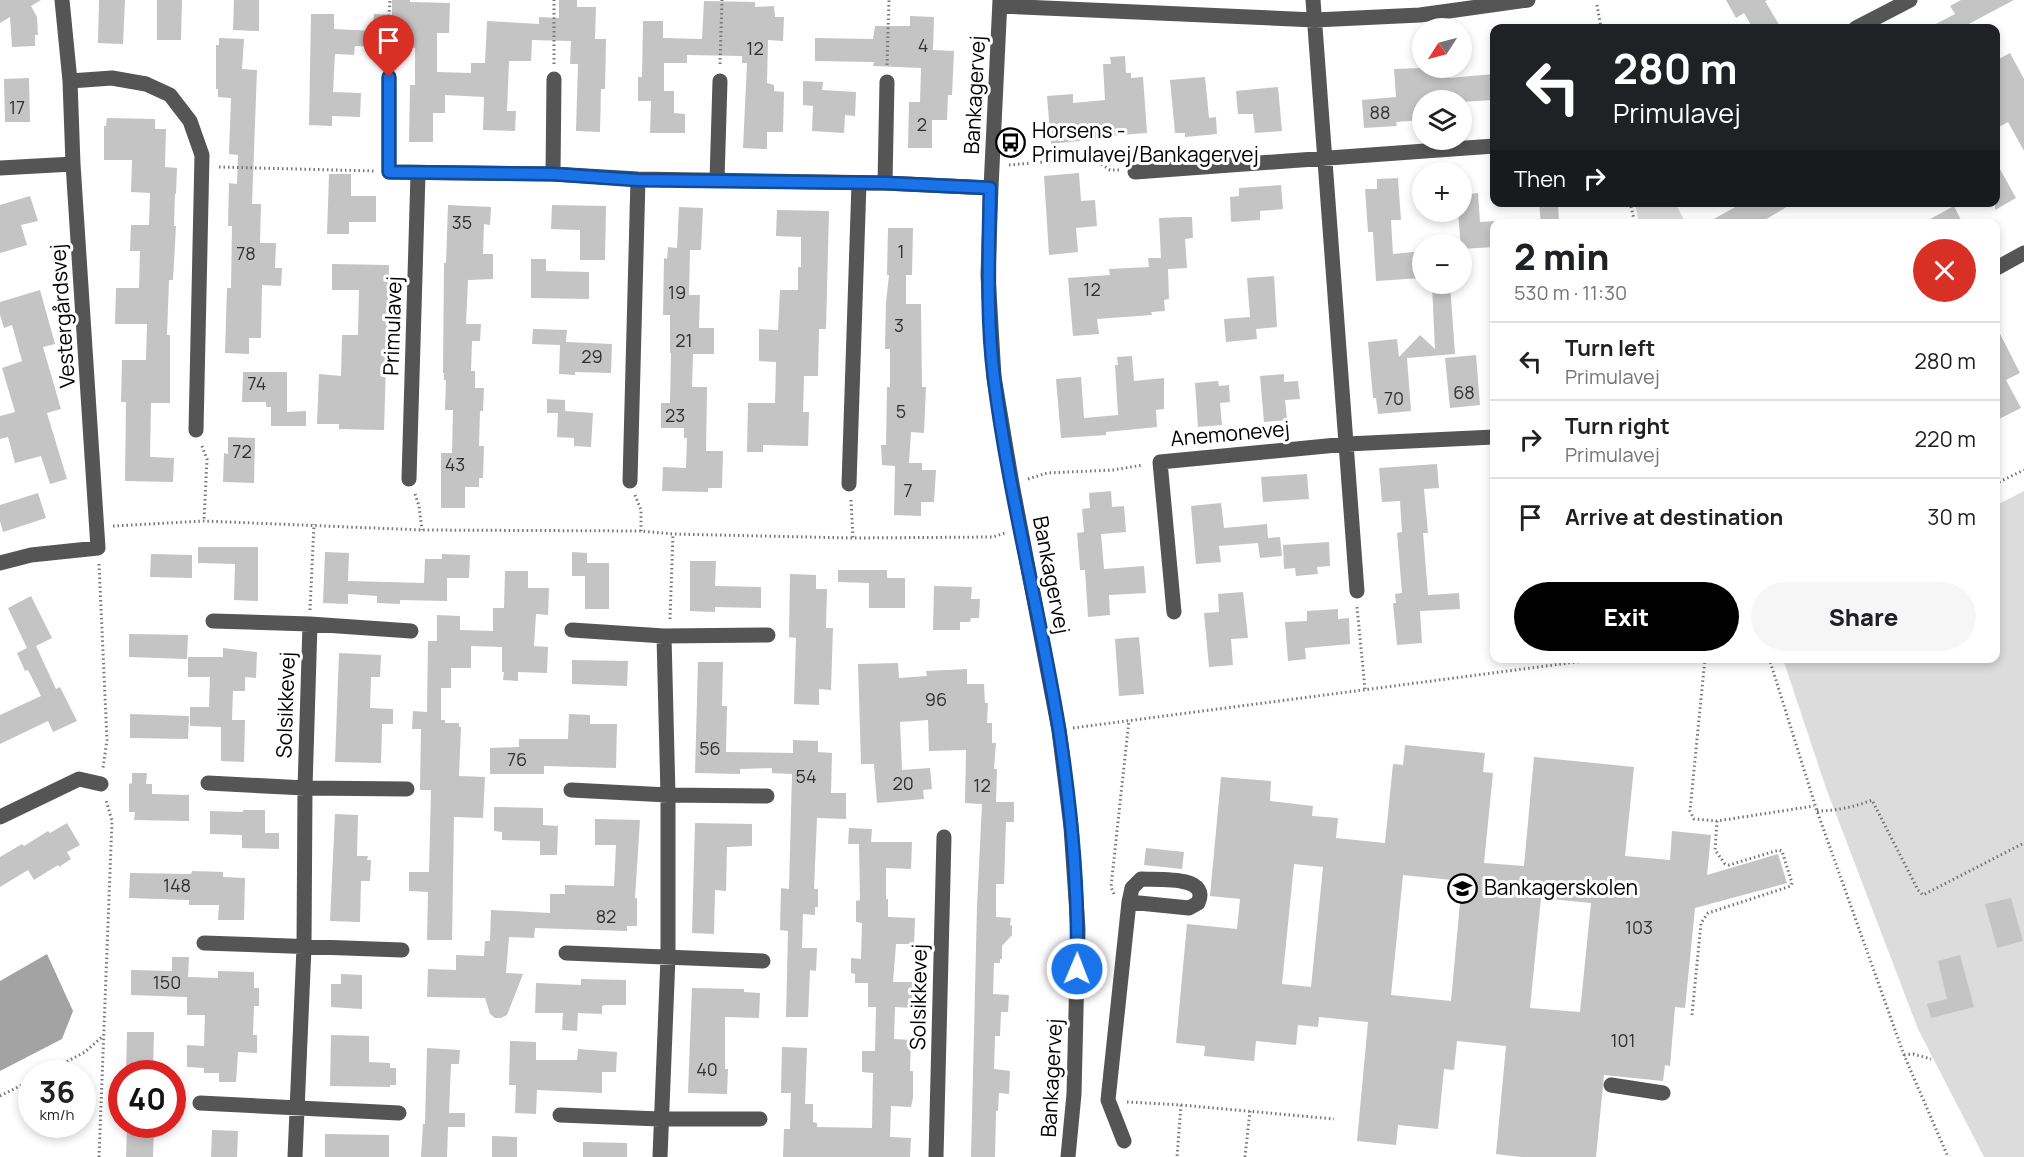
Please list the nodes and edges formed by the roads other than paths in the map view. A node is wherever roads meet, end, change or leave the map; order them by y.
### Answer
1 (62, 0) edge
2 (1313, 0) edge
3 (1528, 0) edge
4 (1910, 0) edge
5 (1000, 3) edge
6 (1315, 20) junction
7 (1864, 24) edge
8 (389, 77) road end
9 (554, 79) road end
10 (70, 81) junction
11 (720, 81) road end
12 (887, 82) road end
13 (1490, 146) edge
14 (1325, 159) junction
15 (73, 164) junction
16 (0, 168) edge
17 (1135, 172) road end
18 (418, 174) junction
19 (553, 174) junction
20 (638, 180) junction
21 (717, 180) junction
22 (860, 183) junction
23 (885, 183) junction
24 (990, 188) junction
25 (2024, 253) edge
26 (2000, 265) edge
27 (196, 430) road end
28 (1490, 437) edge
29 (1347, 444) junction
30 (409, 479) road end
31 (630, 481) road end
32 (849, 484) road end
33 (0, 562) edge
34 (1358, 591) road end
35 (1174, 612) dead end
36 (213, 621) dead end
37 (310, 624) junction
38 (572, 630) dead end
39 (411, 631) dead end
40 (768, 635) dead end
41 (664, 636) junction
42 (208, 783) dead end
43 (101, 784) road end
44 (305, 788) junction
45 (407, 789) dead end
46 (571, 790) dead end
47 (668, 795) junction
48 (767, 796) dead end
49 (0, 817) edge
50 (944, 837) dead end
51 (1129, 902) dead end
52 (204, 943) dead end
53 (304, 947) junction
54 (402, 950) dead end
55 (566, 953) dead end
56 (668, 957) junction
57 (763, 961) dead end
58 (1611, 1085) dead end
59 (1663, 1093) dead end
60 (200, 1103) dead end
61 (297, 1108) junction
62 (399, 1113) dead end
63 (560, 1115) dead end
64 (660, 1119) junction
65 (760, 1119) dead end
66 (1124, 1141) dead end
67 (295, 1157) edge
68 (660, 1157) edge
69 (936, 1157) edge
70 (1068, 1157) edge

1 - 10 street, Vestergårdsvej
2 - 6 street
3 - 6 street
4 - 7 street
5 - 6 street
5 - 24 street, Bankagervej
6 - 14 street
8 - 18 street
9 - 19 street
10 - 15 street, Vestergårdsvej
10 - 27 street
11 - 21 street
12 - 23 street
13 - 14 street
14 - 17 street
14 - 29 street
15 - 16 street
15 - 33 street, Vestergårdsvej
18 - 19 street
18 - 30 street, Primulavej
19 - 20 street
20 - 21 street
20 - 31 street
21 - 22 street
22 - 23 street
22 - 32 street
23 - 24 street
24 - 70 street, Bankagervej
25 - 26 street
28 - 29 street, Anemonevej
29 - 34 street
29 - 35 street, Anemonevej
36 - 37 street, Solsikkevej
37 - 39 street, Solsikkevej
37 - 44 street, Solsikkevej
38 - 41 street
40 - 41 street
41 - 47 street
42 - 44 street, Solsikkevej
43 - 49 street
44 - 45 street, Solsikkevej
44 - 53 street, Solsikkevej
46 - 47 street
47 - 48 street
47 - 56 street
50 - 69 street, Solsikkevej
51 - 66 street
52 - 53 street
53 - 54 street
53 - 61 street, Solsikkevej
55 - 56 street
56 - 57 street
56 - 64 street
58 - 59 street
60 - 61 street
61 - 62 street
61 - 67 street, Solsikkevej
63 - 64 street
64 - 65 street
64 - 68 street

